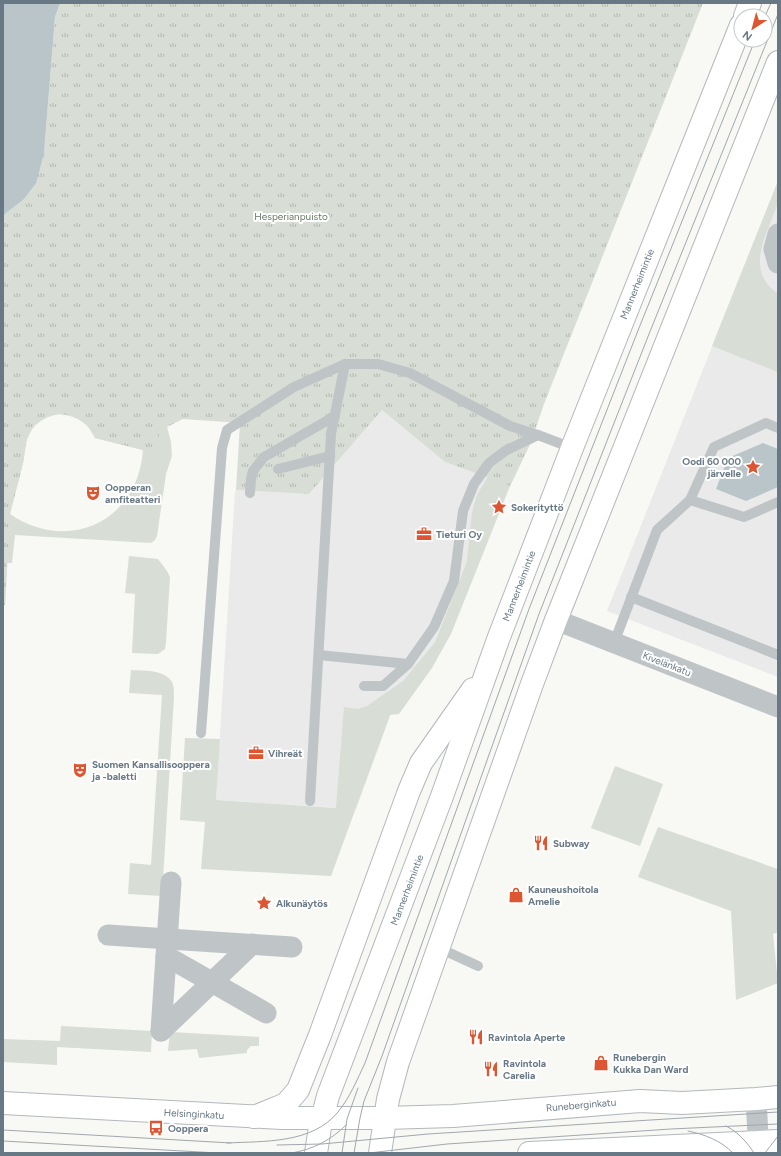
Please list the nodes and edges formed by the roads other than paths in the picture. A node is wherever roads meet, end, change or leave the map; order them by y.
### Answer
1 (733, 45) edge
2 (778, 62) edge
3 (778, 234) edge
4 (778, 262) edge
5 (344, 364) junction
6 (335, 416) junction
7 (778, 428) edge
8 (538, 435) junction
9 (572, 448) junction
10 (330, 456) junction
11 (278, 469) dead end
12 (250, 493) dead end
13 (690, 500) junction
14 (778, 502) edge
15 (631, 597) junction
16 (556, 620) junction
17 (614, 643) junction
18 (319, 655) junction
19 (778, 655) edge
20 (408, 664) junction
21 (488, 667) junction
22 (364, 686) dead end
23 (778, 707) edge
24 (201, 732) dead end
25 (310, 801) dead end
26 (171, 882) dead end
27 (108, 935) dead end
28 (252, 944) junction
29 (166, 947) junction
30 (292, 947) dead end
31 (439, 948) junction
32 (478, 966) dead end
33 (212, 982) junction
34 (266, 1013) dead end
35 (778, 1097) edge
36 (756, 1100) junction
37 (3, 1103) edge
38 (254, 1117) junction
39 (385, 1118) junction
40 (322, 1119) junction
41 (765, 1145) edge
42 (316, 1153) edge
43 (380, 1153) edge
44 (529, 1153) edge

1 - 9 main road, Mannerheimintie
2 - 16 main road
3 - 4 street
5 - 6 lane
5 - 8 lane
5 - 24 lane
6 - 10 lane
6 - 12 lane
7 - 13 lane
8 - 9 lane
8 - 20 lane
9 - 21 main road, Mannerheimintie
10 - 11 lane
10 - 18 lane
13 - 14 lane
13 - 15 lane
15 - 17 lane
15 - 19 lane
16 - 17 street, Kivelänkatu
16 - 31 main road
17 - 23 street, Kivelänkatu
18 - 20 lane
18 - 25 lane
20 - 22 lane
21 - 38 main road
21 - 40 main road, Mannerheimintie
26 - 29 street
27 - 29 street
28 - 29 street
28 - 30 street
28 - 33 street
29 - 33 street
29 - 33 street
31 - 32 lane
31 - 39 main road
33 - 34 street
35 - 36 main road, Runeberginkatu
36 - 39 main road, Runeberginkatu
36 - 41 street
37 - 38 main road, Helsinginkatu
38 - 40 main road, Helsinginkatu
39 - 40 main road, Helsinginkatu
39 - 43 main road
40 - 42 main road, Mannerheimintie
41 - 44 main road

